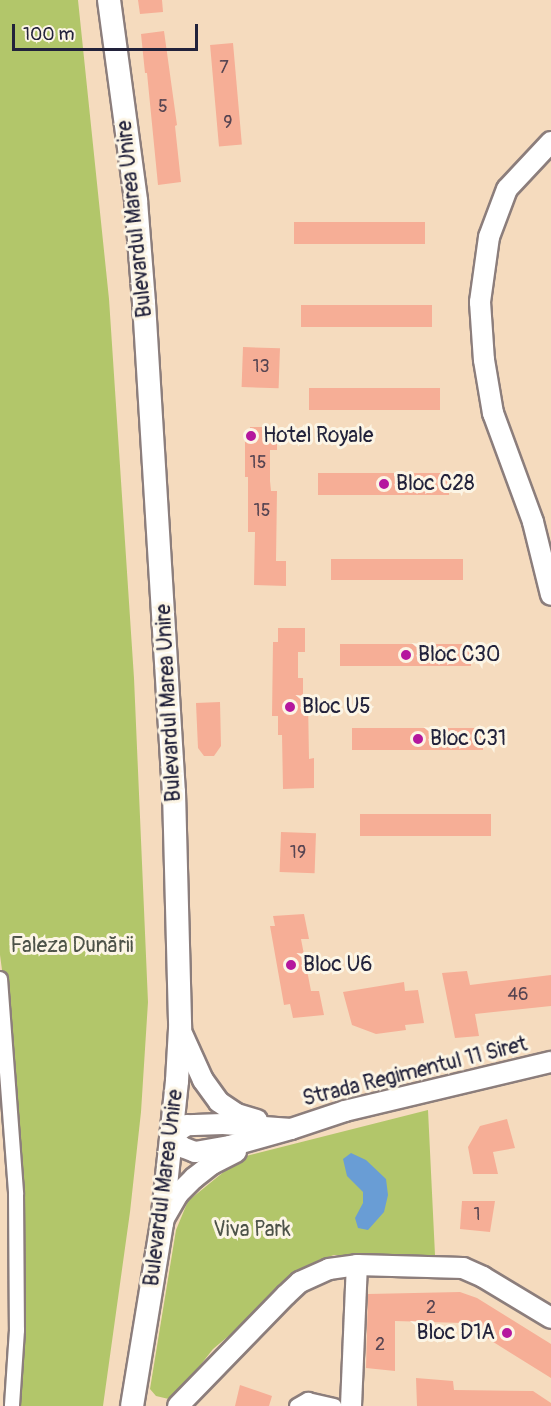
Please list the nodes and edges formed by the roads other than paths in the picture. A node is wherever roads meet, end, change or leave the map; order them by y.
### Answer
1 (109, 0) edge
2 (551, 142) edge
3 (551, 596) edge
4 (0, 979) edge
5 (180, 1029) junction
6 (551, 1062) edge
7 (291, 1129) junction
8 (171, 1136) junction
9 (162, 1222) junction
10 (357, 1265) junction
11 (551, 1318) edge
12 (12, 1406) edge
13 (132, 1406) edge
14 (178, 1406) edge
15 (297, 1406) edge
16 (334, 1406) edge
17 (351, 1406) edge

1 - 5 main road, Bulevardul Marea Unire
2 - 3 street
4 - 12 street
5 - 7 street
5 - 8 main road, Bulevardul Marea Unire
6 - 7 street, Strada Regimentul 11 Siret
7 - 8 street
7 - 9 street
8 - 9 main road, Bulevardul Marea Unire
9 - 13 main road, Bulevardul Marea Unire
10 - 11 street
10 - 14 street
10 - 17 street
15 - 16 street

